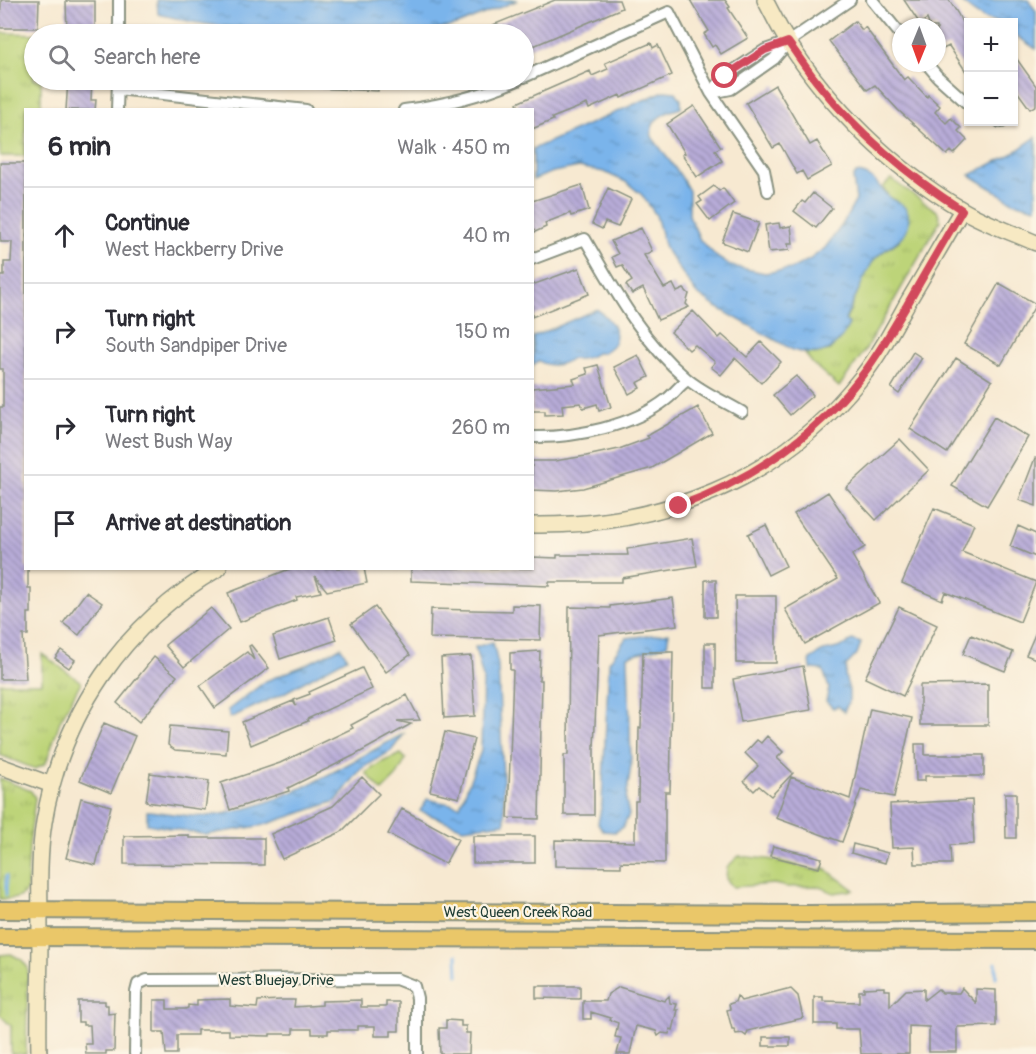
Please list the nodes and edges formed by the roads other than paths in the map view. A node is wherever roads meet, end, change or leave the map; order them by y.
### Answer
1 (119, 0) edge
2 (765, 0) edge
3 (850, 0) edge
4 (872, 0) edge
5 (119, 24) edge
6 (892, 24) edge
7 (788, 42) junction
8 (934, 72) edge
9 (534, 73) edge
10 (118, 90) edge
11 (161, 90) edge
12 (492, 90) edge
13 (711, 93) junction
14 (964, 100) edge
15 (117, 108) edge
16 (292, 108) edge
17 (419, 108) edge
18 (768, 191) dead end
19 (962, 210) junction
20 (1036, 243) edge
21 (534, 258) edge
22 (688, 380) junction
23 (742, 412) dead end
24 (534, 437) edge
25 (534, 525) edge
26 (216, 570) edge
27 (0, 766) edge
28 (52, 785) junction
29 (0, 910) edge
30 (40, 910) junction
31 (1036, 912) edge
32 (0, 937) edge
33 (40, 937) junction
34 (1036, 940) edge
35 (39, 1054) edge
36 (135, 1054) edge
37 (417, 1054) edge

1 - 5 street
2 - 7 street
3 - 7 street
4 - 6 street
7 - 13 street
7 - 19 street
8 - 14 street
9 - 13 street
10 - 15 street
11 - 16 street
12 - 17 street
13 - 18 street
19 - 20 street
19 - 25 street
21 - 22 street
22 - 23 street
22 - 24 street
26 - 28 street
27 - 28 street
28 - 30 street
29 - 30 main road, West Queen Creek Road
30 - 31 main road, West Queen Creek Road
30 - 33 street
32 - 33 main road, West Queen Creek Road
33 - 34 main road, West Queen Creek Road
33 - 35 street
36 - 37 street, West Bluejay Drive

